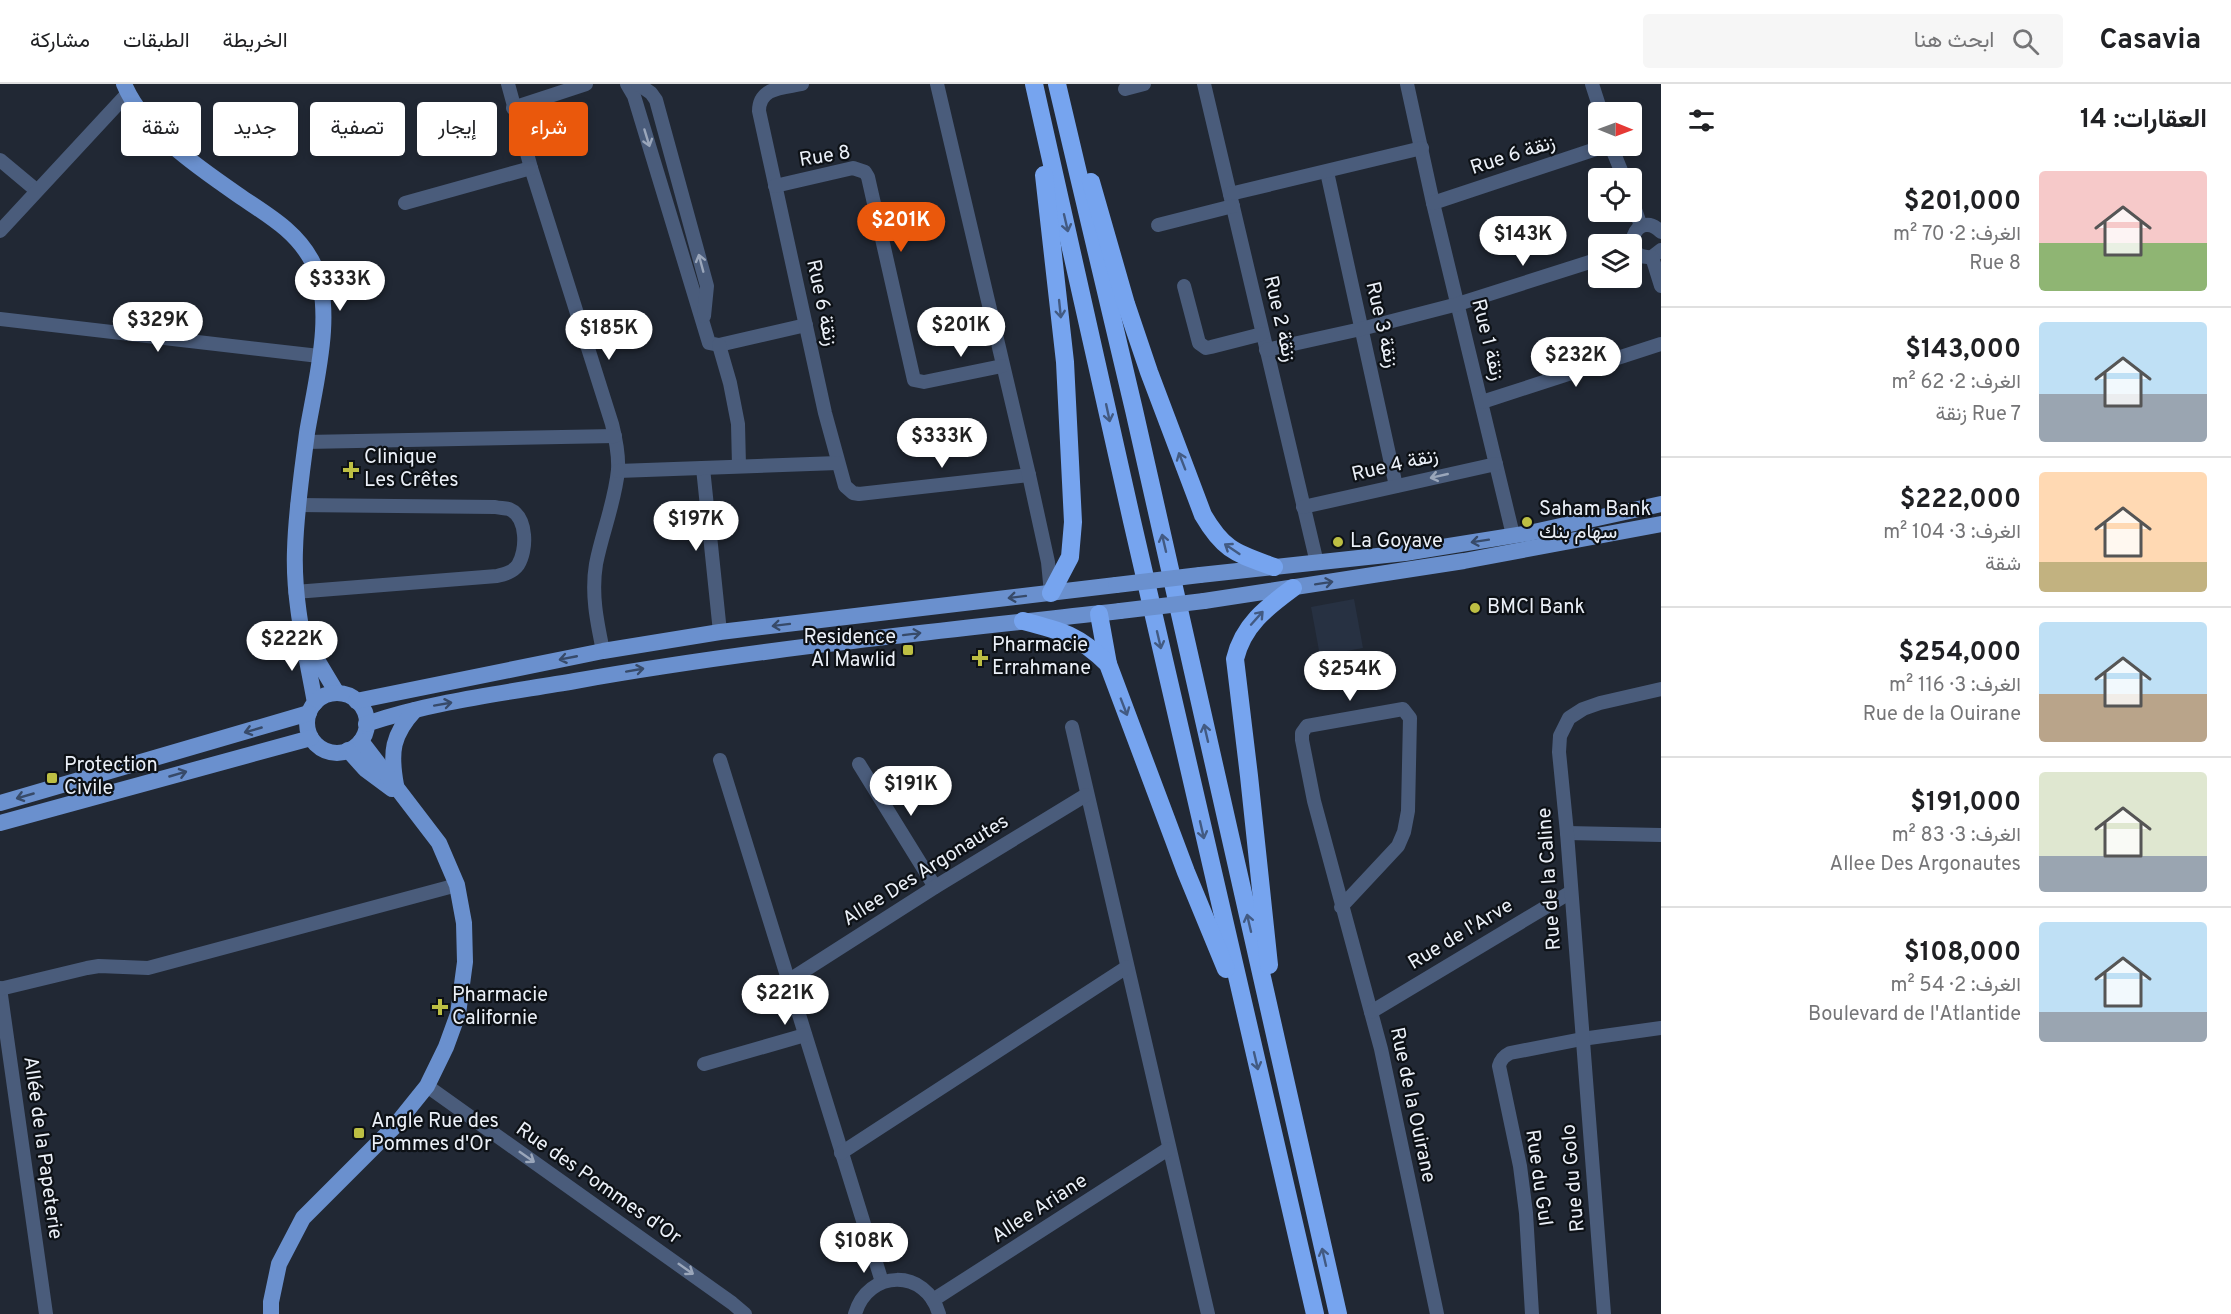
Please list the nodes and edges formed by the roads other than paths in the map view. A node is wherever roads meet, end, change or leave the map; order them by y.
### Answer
1 (508, 84) edge
2 (586, 84) edge
3 (627, 84) edge
4 (638, 84) edge
5 (802, 84) edge
6 (937, 84) edge
7 (1034, 84) edge
8 (1057, 84) edge
9 (1144, 84) edge
10 (1204, 84) edge
11 (1407, 84) edge
12 (1592, 84) edge
13 (126, 89) edge
14 (1125, 89) dead end
15 (512, 102) edge
16 (531, 102) edge
17 (1598, 102) edge
18 (1068, 131) junction
19 (1422, 148) junction
20 (1588, 152) edge
21 (527, 156) edge
22 (0, 160) edge
23 (531, 168) junction
24 (1327, 172) junction
25 (775, 186) junction
26 (36, 190) junction
27 (1231, 200) junction
28 (405, 203) dead end
29 (1433, 203) junction
30 (1640, 222) edge
31 (1158, 225) dead end
32 (1641, 226) junction
33 (0, 231) edge
34 (1661, 232) edge
35 (1635, 234) edge
36 (1657, 253) edge
37 (1642, 256) edge
38 (1588, 263) edge
39 (1184, 286) dead end
40 (1661, 286) edge
41 (1458, 304) junction
42 (0, 319) edge
43 (703, 321) junction
44 (806, 325) junction
45 (1361, 329) junction
46 (1262, 334) junction
47 (1661, 344) edge
48 (719, 345) junction
49 (1266, 350) junction
50 (319, 356) junction
51 (1002, 366) junction
52 (1482, 402) junction
53 (615, 436) junction
54 (306, 442) junction
55 (838, 463) junction
56 (1496, 464) junction
57 (739, 466) junction
58 (703, 468) junction
59 (618, 471) junction
60 (1029, 475) junction
61 (1396, 486) junction
62 (1661, 504) edge
63 (297, 505) junction
64 (1303, 507) junction
65 (1661, 524) edge
66 (1513, 536) junction
67 (1317, 563) junction
68 (1274, 567) junction
69 (1293, 588) junction
70 (295, 592) junction
71 (1051, 592) junction
72 (1099, 614) junction
73 (1023, 621) junction
74 (720, 632) junction
75 (303, 636) junction
76 (603, 651) junction
77 (1108, 664) junction
78 (1661, 689) edge
79 (337, 693) junction
80 (356, 701) junction
81 (312, 708) junction
82 (417, 708) junction
83 (366, 724) junction
84 (1072, 727) dead end
85 (311, 738) junction
86 (354, 745) junction
87 (720, 760) dead end
88 (859, 764) dead end
89 (398, 792) junction
90 (1086, 795) junction
91 (0, 803) edge
92 (0, 824) edge
93 (1567, 833) junction
94 (1661, 835) edge
95 (457, 885) junction
96 (935, 887) junction
97 (1571, 892) junction
98 (1341, 907) junction
99 (1127, 968) junction
100 (788, 981) junction
101 (0, 988) edge
102 (1371, 1012) junction
103 (1246, 1021) junction
104 (1661, 1028) edge
105 (805, 1035) junction
106 (1582, 1039) junction
107 (1279, 1056) junction
108 (704, 1064) dead end
109 (427, 1086) junction
110 (1168, 1149) junction
111 (841, 1153) junction
112 (882, 1282) junction
113 (933, 1300) junction
114 (46, 1314) edge
115 (271, 1314) edge
116 (745, 1314) edge
117 (855, 1314) edge
118 (939, 1314) edge
119 (1208, 1314) edge
120 (1315, 1314) edge
121 (1338, 1314) edge
122 (1437, 1314) edge
123 (1532, 1314) edge
124 (1604, 1314) edge

1 - 15 street
2 - 16 street
3 -> 43 street
43 -> 4 street
5 - 25 street, Rue 6 زنقة
6 - 51 street
7 -> 71 highway
7 -> 103 highway
8 - 18 highway
9 - 14 street
10 - 27 street, Rue 2 زنقة
11 - 19 street, Rue 1 زنقة
12 - 17 street
13 - 26 street
13 - 50 main road
68 -> 18 highway
107 -> 18 highway
19 - 24 street
19 - 29 street, Rue 1 زنقة
20 - 29 street, Rue 6 زنقة
21 - 23 street
22 - 26 street
23 - 28 street
23 - 53 street
24 - 27 street
24 - 45 street, Rue 3 زنقة
25 - 44 street, Rue 6 زنقة
25 - 51 street, Rue 8
26 - 33 street
27 - 31 street
27 - 46 street, Rue 2 زنقة
29 - 41 street, Rue 1 زنقة
30 - 32 street
32 - 34 street
32 - 35 street
36 - 37 street
36 - 40 street
38 - 41 street
39 - 46 street
41 - 45 street
41 - 52 street, Rue 1 زنقة
42 - 50 street
43 - 48 street
44 - 48 street
44 - 55 street, Rue 6 زنقة
45 - 49 street
45 - 61 street, Rue 3 زنقة
46 - 49 street, Rue 2 زنقة
47 - 52 street
48 - 57 street
49 - 64 street, Rue 2 زنقة
50 - 54 main road
51 - 60 street
52 - 56 street, Rue 1 زنقة
53 - 54 street
53 - 59 street
54 - 63 main road
55 - 57 street
55 - 60 street, Rue 6 زنقة
56 -> 61 street, Rue 4 زنقة
56 - 66 street, Rue 1 زنقة
57 - 58 street
58 - 59 street
58 - 74 street
59 - 76 street
60 - 71 street
61 - 64 street, Rue 4 زنقة
62 - 66 main road
63 - 70 main road
63 - 70 street
64 - 67 street, Rue 2 زنقة
69 -> 65 main road
66 -> 67 main road
67 - 68 main road
68 - 71 main road, bridge
69 - 72 main road, bridge
107 -> 69 highway
70 - 75 main road
71 -> 74 main road
72 - 73 main road
72 - 77 highway
73 - 77 highway
82 -> 73 main road
74 - 76 main road
75 - 79 main road
75 - 81 main road
76 -> 80 main road
77 -> 103 highway
78 - 93 street, Rue de la Caline
79 - 80 main road
79 - 81 main road
80 - 83 main road
81 - 85 main road
81 -> 91 main road
82 - 83 main road
82 - 89 main road
83 - 86 main road
84 - 90 street
85 - 86 main road
92 -> 85 main road
86 - 89 main road
87 - 100 street
88 - 96 street
89 - 95 main road
90 - 96 street, Allee Des Argonautes
90 - 99 street
93 - 94 street
93 - 97 street, Rue de la Caline
95 - 101 street
95 - 109 main road
96 - 100 street, Allee Des Argonautes
97 - 102 street, Rue de l'Arve
97 - 106 street, Rue de la Caline
98 - 98 street, Rue de la Ouirane
98 - 102 street, Rue de la Ouirane
99 - 110 street
99 - 111 street
100 - 105 street
101 - 114 street, Allée de la Papeterie
102 - 122 street, Rue de la Ouirane
103 -> 120 highway
104 - 106 street
105 - 108 street
105 - 111 street
106 - 123 street, Rue du Gul
106 - 124 street, Rue du Golo
121 -> 107 highway
109 - 115 main road
109 -> 116 street, Rue des Pommes d'Or
110 - 113 street, Allee Ariane
110 - 119 street
111 - 112 street
112 - 113 street
112 - 117 street
113 - 118 street

